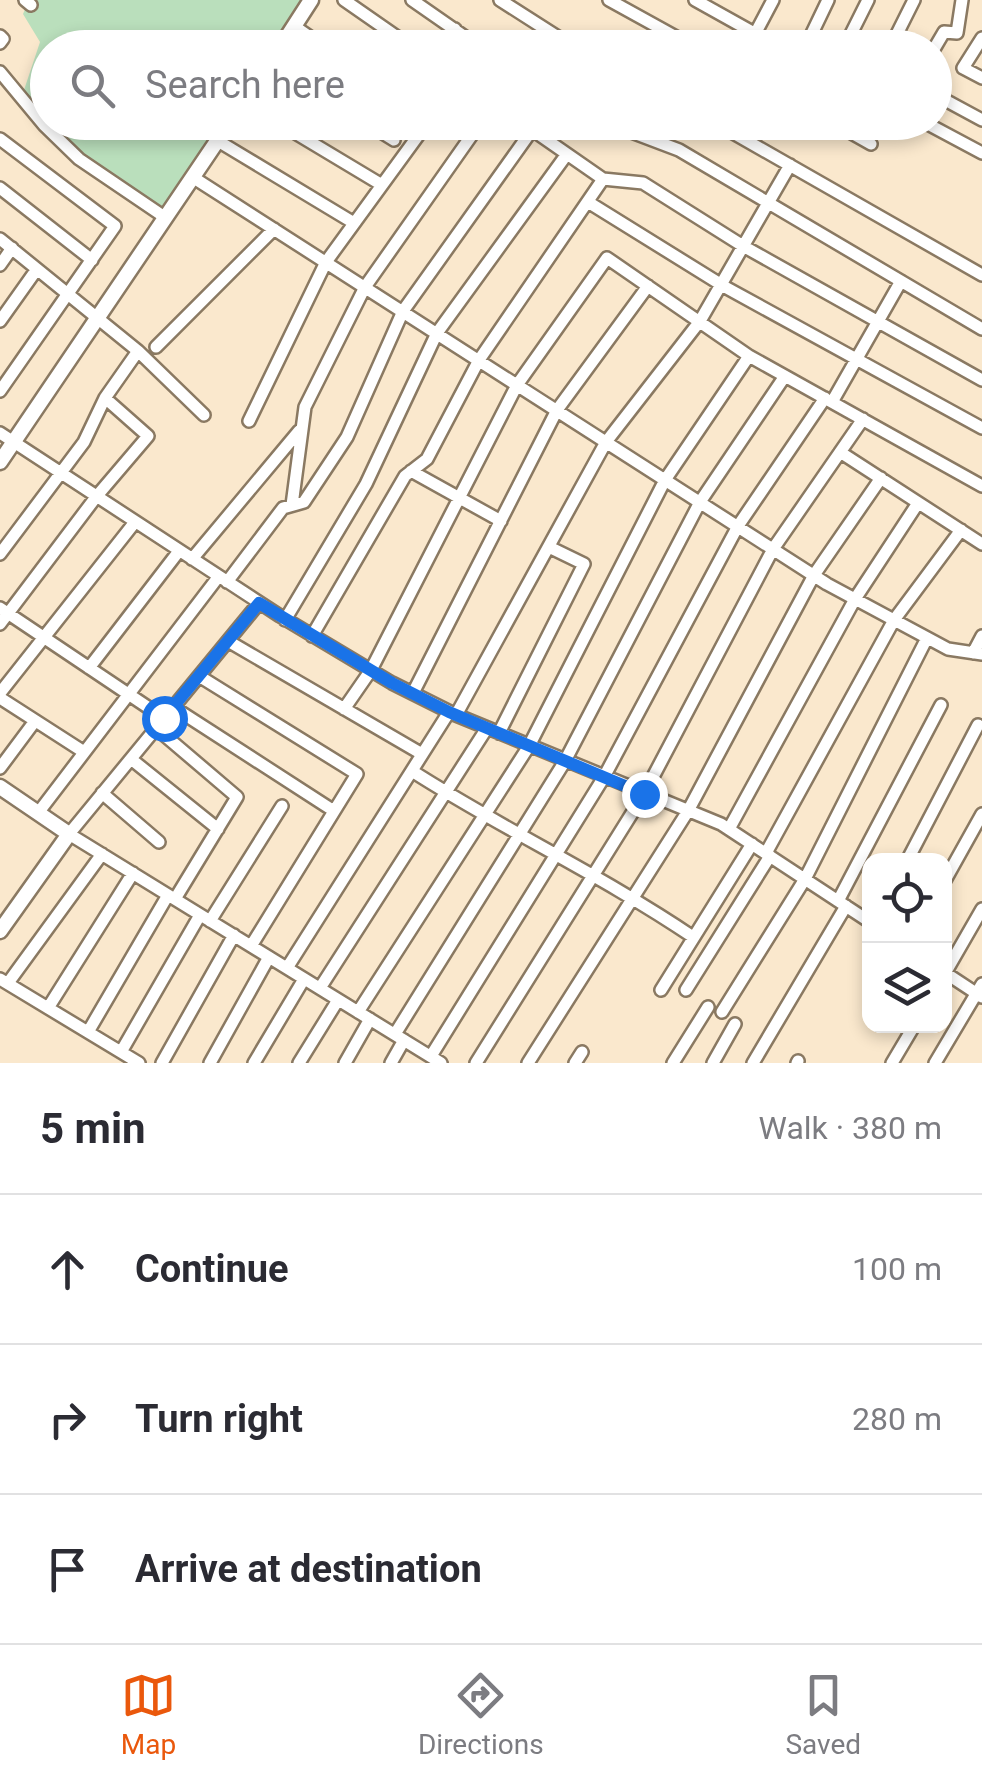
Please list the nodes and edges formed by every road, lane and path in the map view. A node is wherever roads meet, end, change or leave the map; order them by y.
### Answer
1 (311, 0) edge
2 (344, 0) edge
3 (412, 0) edge
4 (500, 0) edge
5 (609, 0) edge
6 (695, 0) edge
7 (773, 0) edge
8 (828, 0) edge
9 (868, 0) edge
10 (914, 0) edge
11 (962, 0) edge
12 (294, 26) junction
13 (455, 29) edge
14 (291, 30) edge
15 (300, 30) edge
16 (387, 30) edge
17 (548, 30) edge
18 (663, 30) edge
19 (748, 30) edge
20 (757, 30) edge
21 (814, 30) edge
22 (853, 30) edge
23 (899, 30) edge
24 (952, 33) edge
25 (982, 38) edge
26 (0, 72) edge
27 (982, 78) edge
28 (952, 104) edge
29 (30, 108) edge
30 (982, 120) edge
31 (952, 137) edge
32 (0, 139) edge
33 (59, 140) edge
34 (218, 140) joint
35 (306, 140) edge
36 (415, 140) edge
37 (468, 140) edge
38 (518, 140) edge
39 (547, 140) edge
40 (653, 140) edge
41 (746, 140) edge
42 (864, 140) edge
43 (871, 144) dead end
44 (982, 153) edge
45 (567, 154) junction
46 (790, 165) junction
47 (194, 178) junction
48 (603, 180) junction
49 (382, 185) junction
50 (0, 188) edge
51 (588, 202) junction
52 (768, 202) junction
53 (166, 218) junction
54 (354, 223) junction
55 (274, 229) junction
56 (0, 239) edge
57 (743, 246) junction
58 (12, 248) junction
59 (92, 260) junction
60 (326, 262) junction
61 (0, 265) edge
62 (37, 268) junction
63 (982, 275) edge
64 (901, 281) junction
65 (721, 284) junction
66 (648, 286) junction
67 (364, 287) junction
68 (68, 293) junction
69 (403, 312) junction
70 (99, 317) junction
71 (0, 321) edge
72 (700, 322) junction
73 (878, 322) junction
74 (982, 329) edge
75 (437, 334) junction
76 (156, 347) dead end
77 (138, 351) junction
78 (749, 356) junction
79 (857, 359) junction
80 (479, 360) junction
81 (785, 376) junction
82 (982, 380) edge
83 (518, 384) junction
84 (0, 391) edge
85 (104, 398) junction
86 (828, 400) junction
87 (557, 410) junction
88 (204, 416) dead end
89 (862, 419) junction
90 (249, 421) dead end
91 (302, 428) junction
92 (982, 428) edge
93 (0, 433) edge
94 (13, 442) junction
95 (606, 442) junction
96 (840, 452) junction
97 (0, 462) edge
98 (411, 471) junction
99 (61, 474) junction
100 (880, 478) junction
101 (665, 480) junction
102 (982, 486) edge
103 (96, 497) junction
104 (459, 500) junction
105 (700, 502) junction
106 (918, 503) junction
107 (292, 505) junction
108 (500, 521) junction
109 (134, 522) junction
110 (738, 526) junction
111 (961, 530) junction
112 (982, 544) edge
113 (549, 547) junction
114 (773, 549) junction
115 (179, 551) junction
116 (0, 554) edge
117 (192, 559) junction
118 (814, 576) junction
119 (223, 579) junction
120 (855, 599) junction
121 (259, 603) junction
122 (3, 615) edge
123 (285, 620) junction
124 (894, 620) junction
125 (312, 636) junction
126 (982, 636) edge
127 (44, 638) junction
128 (928, 638) junction
129 (228, 641) junction
130 (978, 654) edge
131 (89, 668) junction
132 (371, 670) junction
133 (199, 676) junction
134 (128, 694) junction
135 (413, 694) junction
136 (0, 696) edge
137 (941, 705) dead end
138 (344, 709) junction
139 (453, 713) junction
140 (164, 718) junction
141 (35, 721) junction
142 (978, 725) dead end
143 (493, 730) junction
144 (529, 746) junction
145 (84, 752) junction
146 (422, 754) junction
147 (131, 758) junction
148 (565, 760) junction
149 (0, 768) edge
150 (412, 771) junction
151 (604, 777) junction
152 (0, 788) edge
153 (446, 792) junction
154 (102, 794) junction
155 (644, 794) junction
156 (282, 806) dead end
157 (334, 811) junction
158 (688, 811) junction
159 (38, 813) junction
160 (484, 817) junction
161 (980, 821) edge
162 (729, 829) junction
163 (218, 830) junction
164 (69, 834) junction
165 (518, 836) junction
166 (158, 842) dead end
167 (752, 844) junction
168 (911, 853) edge
169 (102, 854) junction
170 (555, 855) junction
171 (768, 855) junction
172 (952, 868) edge
173 (133, 873) junction
174 (593, 875) junction
175 (805, 879) junction
176 (172, 897) junction
177 (634, 897) junction
178 (842, 904) junction
179 (982, 909) edge
180 (862, 917) edge
181 (205, 918) junction
182 (0, 932) edge
183 (234, 936) junction
184 (693, 937) junction
185 (251, 946) junction
186 (269, 957) junction
187 (952, 961) edge
188 (286, 968) junction
189 (952, 977) edge
190 (304, 979) junction
191 (4, 981) edge
192 (320, 988) junction
193 (661, 990) dead end
194 (686, 990) dead end
195 (980, 991) edge
196 (338, 1000) junction
197 (708, 1006) dead end
198 (48, 1008) junction
199 (358, 1012) junction
200 (722, 1012) dead end
201 (370, 1020) junction
202 (735, 1024) dead end
203 (88, 1032) junction
204 (910, 1033) edge
205 (399, 1037) junction
206 (121, 1052) junction
207 (438, 1061) edge
208 (134, 1062) edge
209 (162, 1063) edge
210 (210, 1063) edge
211 (254, 1063) edge
212 (300, 1063) edge
213 (346, 1063) edge
214 (391, 1063) edge
215 (476, 1063) edge
216 (528, 1063) edge
217 (674, 1063) edge
218 (712, 1063) edge
219 (753, 1063) edge
220 (892, 1063) edge
221 (935, 1063) edge

1 - 12 street
2 - 16 street
3 - 13 street
4 - 17 street
5 - 18 street
6 - 19 street
7 - 20 street
8 - 21 street
9 - 22 street
10 - 23 street
11 - 24 street
12 - 14 street
12 - 15 street
25 - 27 street
26 - 29 street
28 - 30 street
31 - 44 street
32 - 59 street
33 - 53 street
34 - 47 street
34 - 54 street
35 - 49 street
36 - 49 street
37 - 67 street
38 - 69 street
39 - 45 street
40 - 52 street
41 - 46 street
42 - 43 street
45 - 48 street
45 - 75 street
46 - 52 street
46 - 63 street
47 - 53 street
47 - 55 street
48 - 51 street
48 - 57 street
49 - 54 street
50 - 59 street
51 - 65 street
51 - 80 street
52 - 57 street
52 - 64 street
53 - 70 street
54 - 60 street
55 - 60 street
55 - 76 street
56 - 58 street
57 - 65 street
57 - 73 street
58 - 61 street
58 - 62 street
59 - 68 street
60 - 67 street
60 - 90 street
62 - 68 street
62 - 71 street
64 - 73 street
64 - 74 street
65 - 72 street
65 - 79 street
66 - 72 street
66 - 83 street
66 - 87 street
67 - 69 street
67 - 91 street
68 - 70 street
68 - 84 street
69 - 75 street
69 - 107 street
70 - 77 street
70 - 94 street
72 - 78 street
72 - 95 street
73 - 79 street
73 - 82 street
75 - 80 street
75 - 123 street
77 - 85 street
77 - 88 street
78 - 81 street
78 - 101 street
79 - 86 street
79 - 92 street
80 - 83 street
80 - 98 street
81 - 86 street
81 - 105 street
83 - 87 street
83 - 104 street
85 - 99 street
85 - 103 street
86 - 89 street
86 - 110 street
87 - 95 street
87 - 108 street
89 - 96 street
89 - 102 street
91 - 107 street
91 - 117 street
93 - 94 street
94 - 97 street
94 - 99 street
95 - 101 street
95 - 113 street
96 - 100 street
96 - 114 street
98 - 104 street
98 - 125 street
99 - 103 street
99 - 116 street
100 - 106 street
100 - 118 street
101 - 105 street
101 - 144 street
103 - 109 street
103 - 122 street
104 - 108 street
104 - 132 street
105 - 110 street
105 - 148 street
106 - 111 street
106 - 120 street
107 - 119 street
108 - 135 street
109 - 115 street
109 - 127 street
110 - 114 street
110 - 151 street
111 - 112 street
111 - 124 street
113 - 139 street
113 - 143 street
114 - 118 street
114 - 155 street
115 - 117 street
115 - 131 street
117 - 119 street
118 - 120 street
118 - 158 street
119 - 121 street
119 - 134 street
120 - 124 street
120 - 162 street
121 - 123 street
121 - 129 street
122 - 127 street
123 - 125 street
124 - 128 street
124 - 171 street
125 - 132 street
126 - 130 street
127 - 131 street
127 - 136 street
128 - 130 street
128 - 175 street
129 - 133 street
129 - 138 street
131 - 134 street
132 - 135 street
132 - 138 street
133 - 140 street
133 - 157 street
134 - 140 street
134 - 145 street
135 - 139 street
136 - 141 street
137 - 178 street
138 - 146 street
139 - 143 street
139 - 146 street
140 - 147 street
140 - 157 street
140 - 163 street
141 - 145 street
141 - 149 street
142 - 168 street
143 - 144 street
143 - 153 street
144 - 148 street
144 - 160 street
145 - 159 street
146 - 150 street
147 - 154 street
147 - 163 street
148 - 151 street
148 - 165 street
150 - 153 street
150 - 188 street
151 - 155 street
151 - 170 street
152 - 159 street
153 - 160 street
153 - 192 street
154 - 164 street
154 - 166 street
155 - 158 street
155 - 174 street
156 - 181 street
157 - 185 street
158 - 162 street
158 - 177 street
159 - 164 street
160 - 165 street
160 - 199 street
161 - 172 street
162 - 167 street
163 - 176 street
164 - 169 street
164 - 182 street
165 - 170 street
165 - 205 street
167 - 171 street
167 - 184 street
169 - 173 street
169 - 191 street
170 - 174 street
170 - 207 street
171 - 175 street
171 - 194 street
173 - 176 street
173 - 198 street
174 - 177 street
174 - 215 street
175 - 178 street
175 - 200 street
176 - 181 street
176 - 203 street
177 - 184 street
177 - 216 street
178 - 180 street
178 - 219 street
179 - 187 street
181 - 183 street
181 - 206 street
183 - 185 street
183 - 209 street
184 - 193 street
185 - 186 street
186 - 188 street
186 - 210 street
188 - 190 street
189 - 195 street
190 - 192 street
190 - 211 street
191 - 198 street
192 - 196 street
195 - 221 street
196 - 199 street
196 - 212 street
197 - 217 street
198 - 203 street
199 - 201 street
201 - 205 street
201 - 213 street
202 - 218 street
203 - 206 street
204 - 220 street
205 - 207 street
205 - 214 street
206 - 208 street

